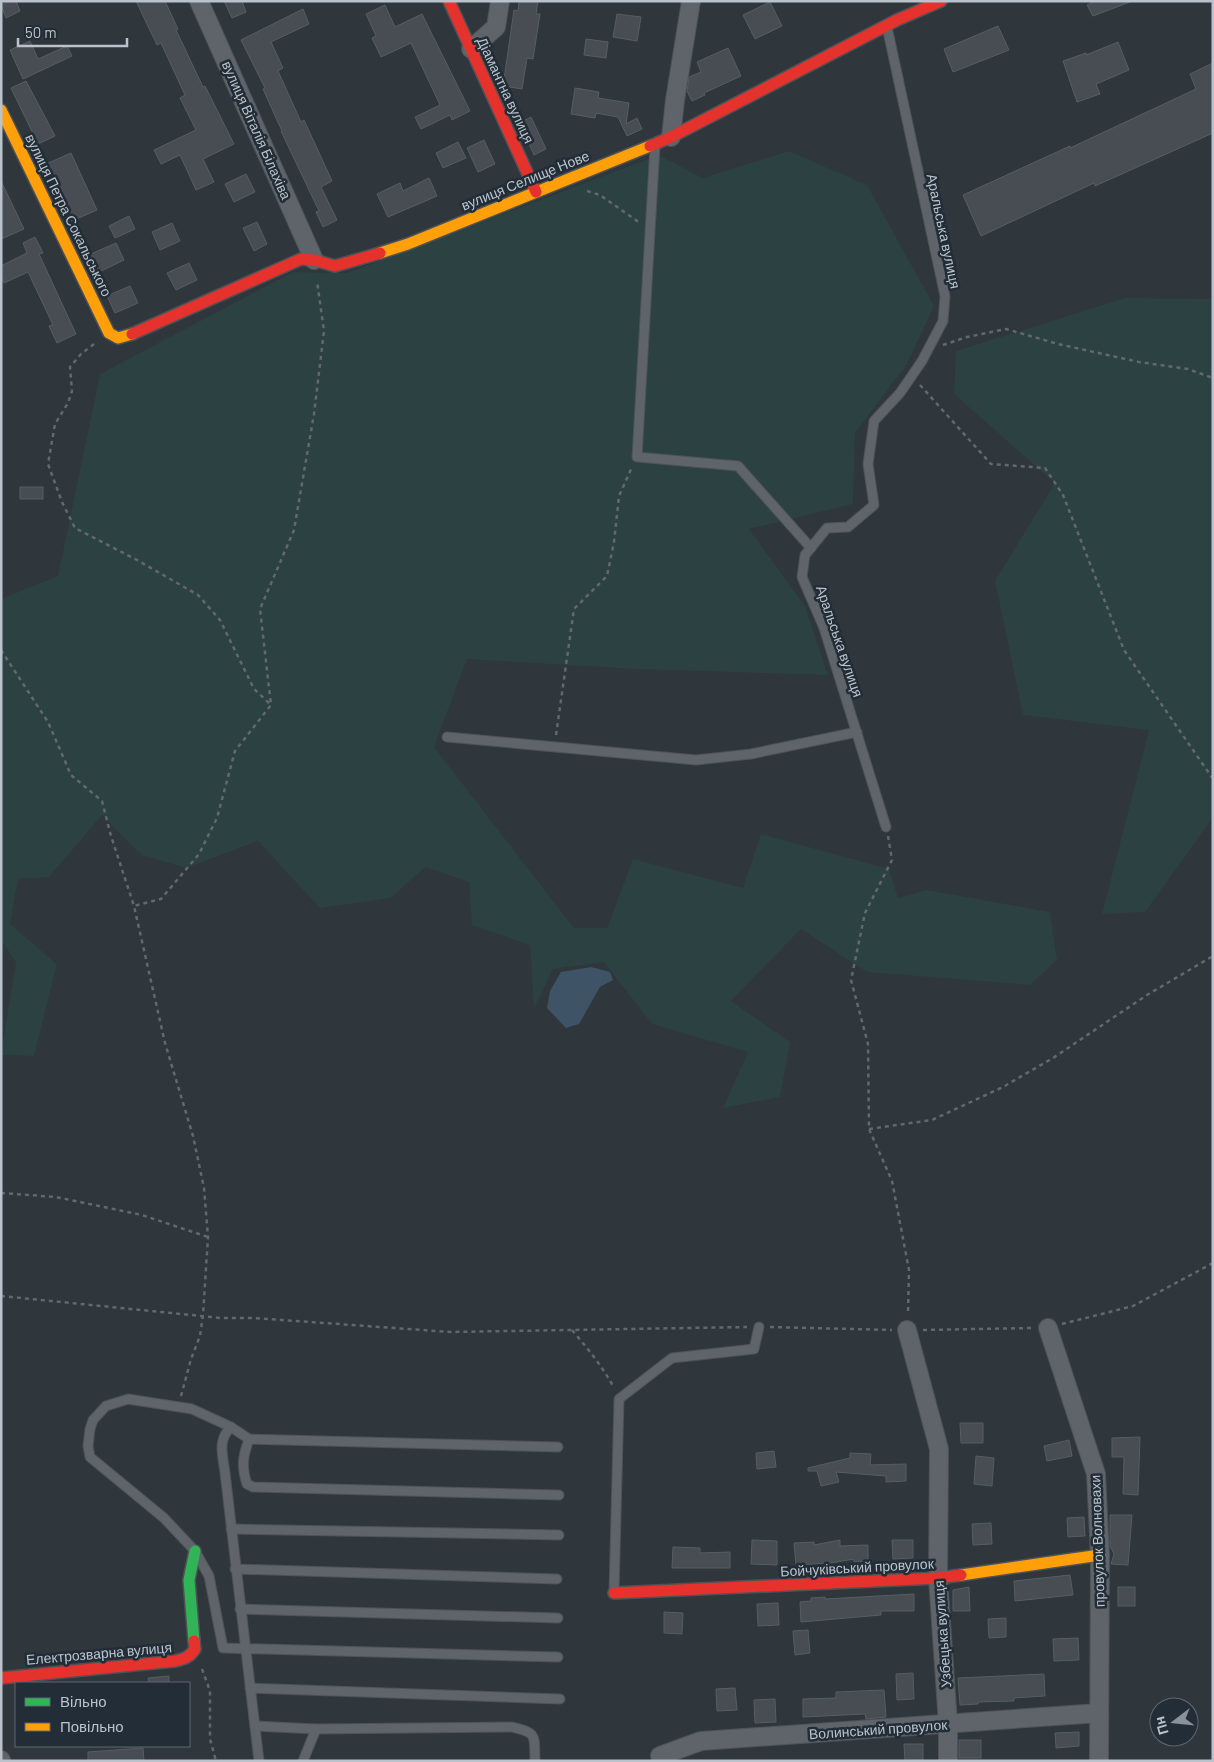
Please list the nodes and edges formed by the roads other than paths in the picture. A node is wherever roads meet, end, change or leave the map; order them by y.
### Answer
1 (199, 1) edge
2 (449, 1) edge
3 (500, 1) edge
4 (692, 1) edge
5 (900, 1) edge
6 (942, 1) edge
7 (892, 23) junction
8 (471, 48) junction
9 (1, 110) edge
10 (663, 140) junction
11 (536, 192) junction
12 (314, 260) junction
13 (109, 333) joint
14 (811, 548) junction
15 (857, 732) junction
16 (447, 737) dead end
17 (886, 827) road end
18 (759, 1327) road end
19 (1048, 1328) road end
20 (907, 1330) road end
21 (231, 1427) junction
22 (249, 1439) junction
23 (558, 1447) dead end
24 (559, 1496) dead end
25 (231, 1529) junction
26 (559, 1535) dead end
27 (195, 1551) junction
28 (1100, 1555) junction
29 (235, 1569) junction
30 (938, 1578) junction
31 (557, 1580) dead end
32 (614, 1593) joint
33 (240, 1609) junction
34 (558, 1618) dead end
35 (245, 1648) junction
36 (558, 1657) dead end
37 (1, 1678) edge
38 (250, 1688) junction
39 (560, 1699) dead end
40 (1099, 1713) junction
41 (948, 1724) junction
42 (255, 1726) junction
43 (316, 1729) junction
44 (660, 1756) dead end
45 (259, 1761) edge
46 (303, 1761) edge
47 (535, 1761) edge
48 (948, 1761) edge
49 (1100, 1761) edge

1 - 12 street, вулиця Віталія Білахіва
2 - 8 street, Діамантна вулиця
3 - 8 street
4 - 10 street
5 - 7 street
6 - 7 street, вулиця Селище Нове
7 - 10 street, вулиця Селище Нове
7 - 14 lane, Аральська вулиця
8 - 11 street, Діамантна вулиця
9 - 13 street, вулиця Петра Сокальського
10 - 11 street, вулиця Селище Нове
10 - 14 lane
11 - 12 street, вулиця Селище Нове
12 - 13 street, вулиця Селище Нове
14 - 15 lane, Аральська вулиця
15 - 16 lane
15 - 17 lane, Аральська вулиця
18 - 32 lane
19 - 28 street, провулок Волновахи
20 - 30 street, Узбецька вулиця
21 - 22 lane
21 - 25 lane
21 - 27 lane
22 - 23 lane
22 - 24 lane
25 - 26 lane
25 - 29 lane
27 - 35 lane
27 - 37 street, Електрозварна вулиця
28 - 30 street, Бойчуківський провулок
28 - 40 street, провулок Волновахи
29 - 31 lane
29 - 33 lane
30 - 32 street, Бойчуківський провулок
30 - 41 street, Узбецька вулиця
33 - 34 lane
33 - 35 lane
35 - 36 lane
35 - 38 lane
38 - 39 lane
38 - 42 lane
40 - 41 street, Волинський провулок
40 - 49 street, провулок Волновахи
41 - 44 street, Волинський провулок
41 - 48 street, Узбецька вулиця
42 - 43 lane
42 - 45 lane
43 - 46 lane
43 - 47 lane

